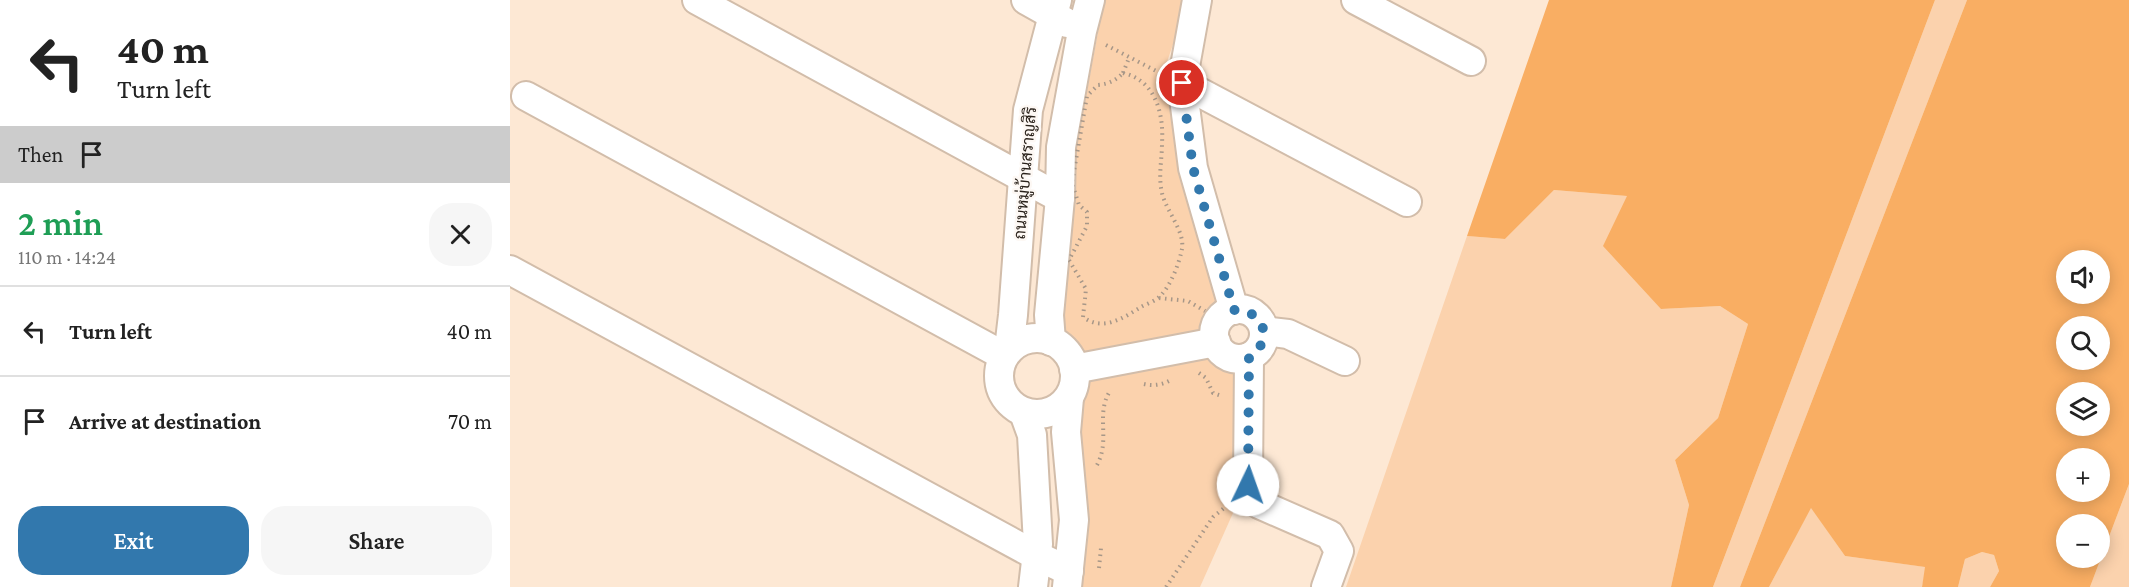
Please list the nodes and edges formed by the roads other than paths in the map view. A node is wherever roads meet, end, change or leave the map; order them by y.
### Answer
1 (697, 0) edge
2 (1026, 0) edge
3 (1090, 0) edge
4 (1197, 0) edge
5 (1356, 0) edge
6 (1054, 7) edge
7 (1082, 31) junction
8 (1471, 61) dead end
9 (1182, 83) junction
10 (526, 96) dead end
11 (1023, 177) junction
12 (1060, 198) junction
13 (1407, 201) dead end
14 (510, 270) edge
15 (1223, 323) junction
16 (1263, 331) junction
17 (1051, 341) junction
18 (1006, 353) junction
19 (1249, 357) junction
20 (1345, 361) dead end
21 (1074, 369) junction
22 (1069, 398) junction
23 (1024, 413) junction
24 (1036, 556) junction
25 (1068, 579) edge
26 (1032, 587) edge
27 (1326, 587) edge

1 - 11 street
2 - 6 street
3 - 7 street, ถนนหมู่บ้านสราญสิริ
4 - 9 street
5 - 8 street
6 - 7 street
6 - 11 street, ถนนหมู่บ้านสราญสิริ
7 - 12 street, ถนนหมู่บ้านสราญสิริ
9 - 13 street
9 - 15 street
10 - 18 street
11 - 12 street
11 - 18 street, ถนนหมู่บ้านสราญสิริ
12 - 17 street, ถนนหมู่บ้านสราญสิริ
14 - 24 street
15 - 16 street
15 - 19 street
15 - 21 street
16 - 19 street
16 - 20 street
17 - 18 street
17 - 21 street
18 - 23 street
19 - 27 street
21 - 22 street
22 - 23 street
22 - 25 street
23 - 24 street
24 - 25 street
24 - 26 street

